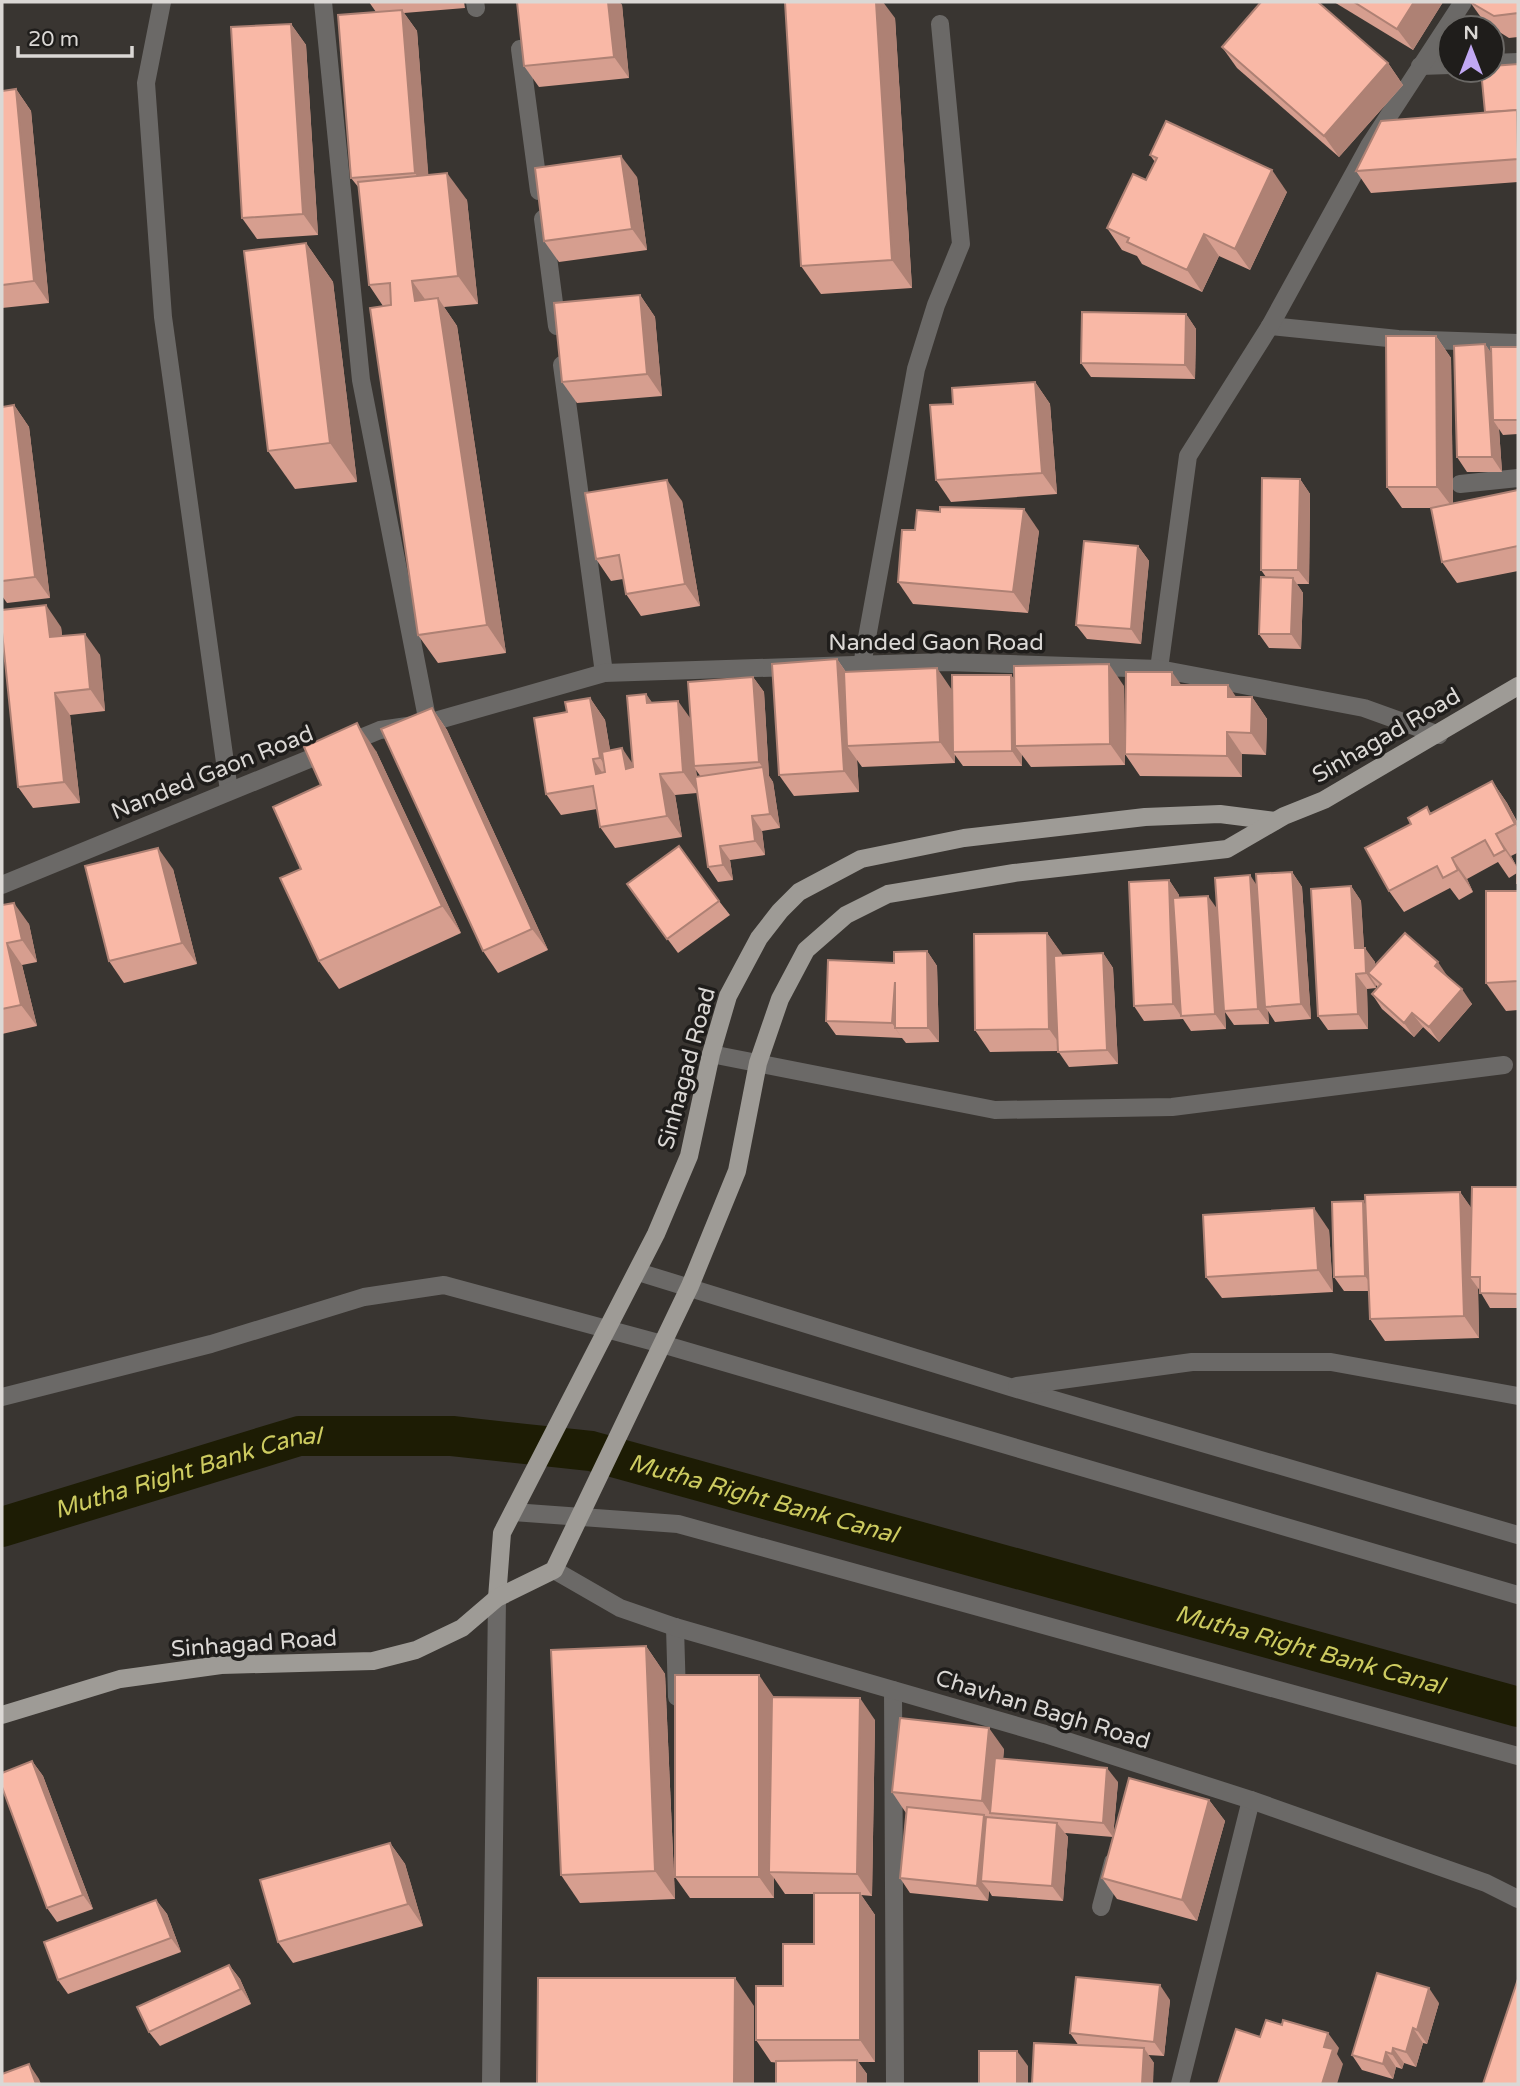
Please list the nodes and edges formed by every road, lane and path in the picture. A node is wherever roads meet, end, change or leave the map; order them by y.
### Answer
1 (162, 2) edge
2 (323, 2) edge
3 (1463, 2) edge
4 (940, 24) dead end
5 (520, 49) edge
6 (1436, 65) edge
7 (1420, 66) junction
8 (1270, 326) junction
9 (1518, 344) edge
10 (1518, 478) edge
11 (1460, 484) dead end
12 (862, 665) junction
13 (1159, 670) junction
14 (604, 673) junction
15 (1518, 686) edge
16 (428, 723) junction
17 (1439, 735) junction
18 (229, 792) junction
19 (1275, 821) junction
20 (2, 885) edge
21 (711, 1054) junction
22 (758, 1063) junction
23 (1504, 1065) dead end
24 (638, 1272) junction
25 (690, 1286) junction
26 (608, 1331) junction
27 (662, 1344) junction
28 (1010, 1387) junction
29 (1518, 1395) edge
30 (2, 1397) edge
31 (513, 1512) junction
32 (582, 1515) junction
33 (1518, 1535) edge
34 (554, 1570) junction
35 (1518, 1595) edge
36 (497, 1598) junction
37 (675, 1627) junction
38 (893, 1690) junction
39 (2, 1715) edge
40 (677, 1721) edge
41 (1518, 1756) edge
42 (1251, 1800) junction
43 (1118, 1842) edge
44 (1518, 1899) edge
45 (1101, 1908) dead end
46 (491, 2084) edge
47 (895, 2084) edge
48 (1180, 2084) edge

1 - 18 street
2 - 16 street
3 - 7 street
4 - 12 street
5 - 14 street
6 - 7 street
7 - 8 street
8 - 9 street
8 - 13 street
10 - 11 street
12 - 13 street, Nanded Gaon Road
12 - 14 street, Nanded Gaon Road
13 - 17 street, Nanded Gaon Road
14 - 16 street, Nanded Gaon Road
15 - 17 main road, Sinhagad Road
16 - 18 street, Nanded Gaon Road
17 - 19 main road, Sinhagad Road
18 - 20 street, Nanded Gaon Road
19 - 21 main road, Sinhagad Road
19 - 22 main road, Sinhagad Road
21 - 22 street
21 - 24 main road, Sinhagad Road
22 - 23 street
22 - 25 main road, Sinhagad Road
24 - 25 street
24 - 26 main road, Sinhagad Road
25 - 27 main road, Sinhagad Road
25 - 28 street
26 - 27 street
26 - 30 street
26 - 31 main road, Sinhagad Road
27 - 32 main road, Sinhagad Road
27 - 35 street
28 - 29 street
28 - 33 street
31 - 32 street
31 - 36 main road, Sinhagad Road
32 - 34 main road, Sinhagad Road
32 - 41 street
34 - 36 main road, Sinhagad Road
34 - 37 street, Chavhan Bagh Road
36 - 39 main road, Sinhagad Road
36 - 46 street
37 - 38 street, Chavhan Bagh Road
37 - 40 street
38 - 42 street, Chavhan Bagh Road
38 - 47 street
42 - 44 street, Chavhan Bagh Road
42 - 48 street
43 - 45 street

